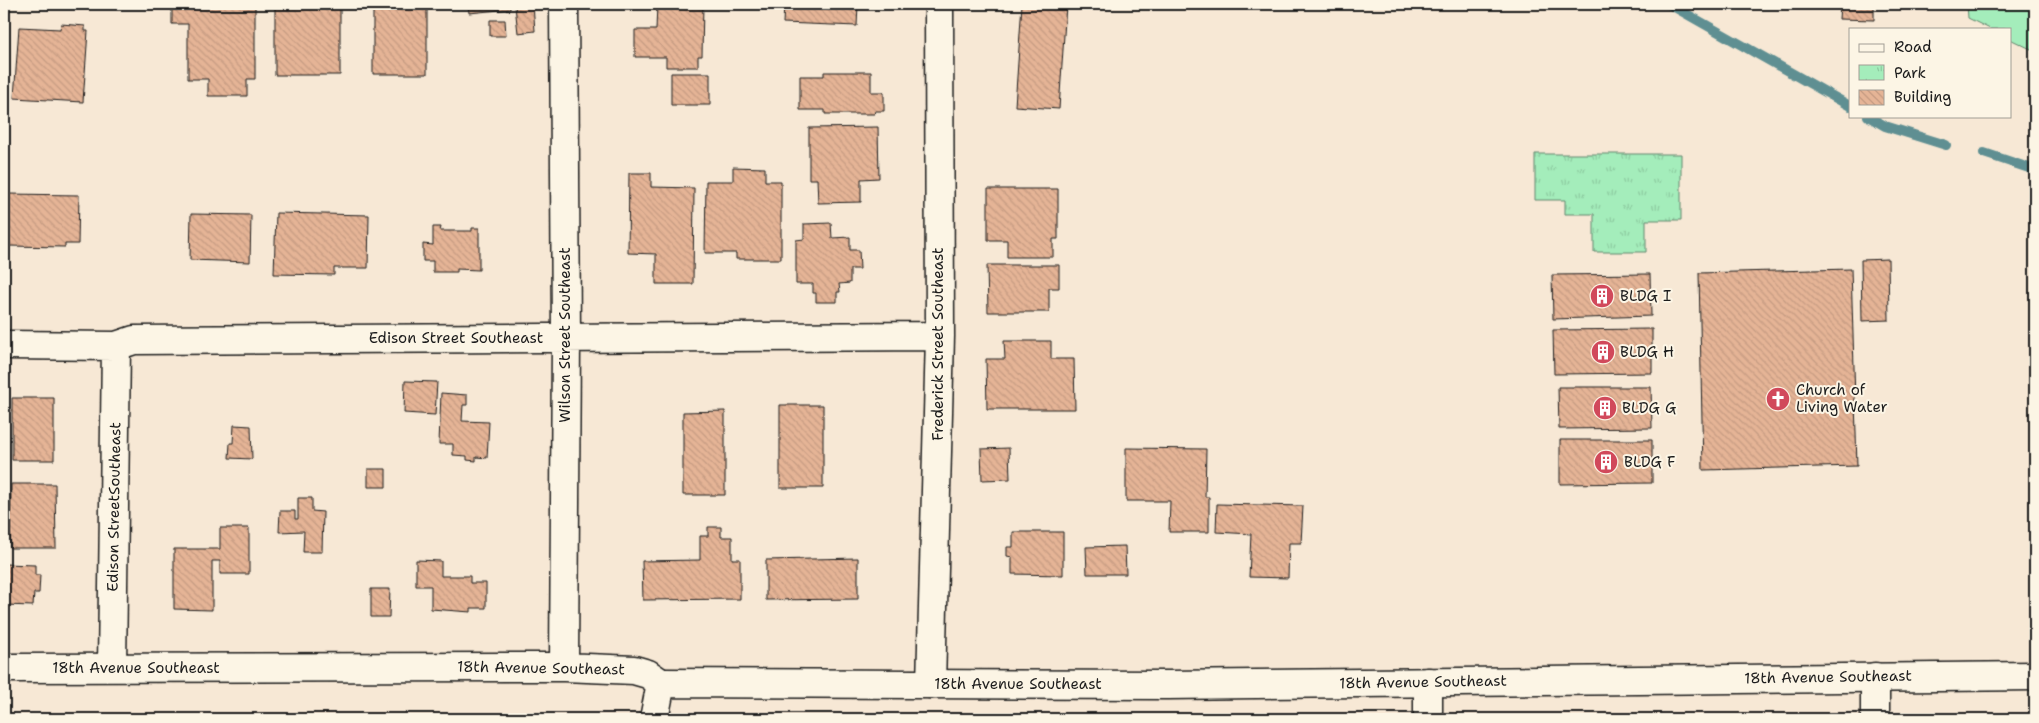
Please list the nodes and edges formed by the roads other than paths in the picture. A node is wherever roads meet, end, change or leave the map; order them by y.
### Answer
1 (564, 4) edge
2 (939, 4) edge
3 (940, 336) junction
4 (566, 338) junction
5 (4, 345) edge
6 (116, 346) junction
7 (564, 667) junction
8 (4, 668) edge
9 (112, 668) junction
10 (2035, 676) edge
11 (1875, 677) junction
12 (1428, 682) junction
13 (661, 683) junction
14 (931, 684) junction
15 (654, 719) edge
16 (1428, 719) edge
17 (1875, 719) edge

1 - 4 street, Wilson Street Southeast
2 - 3 street, Frederick Street Southeast
3 - 4 street, Edison Street Southeast
3 - 14 street, Frederick Street Southeast
4 - 6 street, Edison Street Southeast
4 - 7 street, Wilson Street Southeast
5 - 6 street, Edison Street Southeast
6 - 9 street, Edison StreetSoutheast
7 - 9 street, 18th Avenue Southeast
7 - 13 street, 18th Avenue Southeast
8 - 9 street, 18th Avenue Southeast
10 - 11 street, 18th Avenue Southeast
11 - 12 street, 18th Avenue Southeast
11 - 17 street
12 - 14 street, 18th Avenue Southeast
12 - 16 street
13 - 14 street, 18th Avenue Southeast
13 - 15 street

